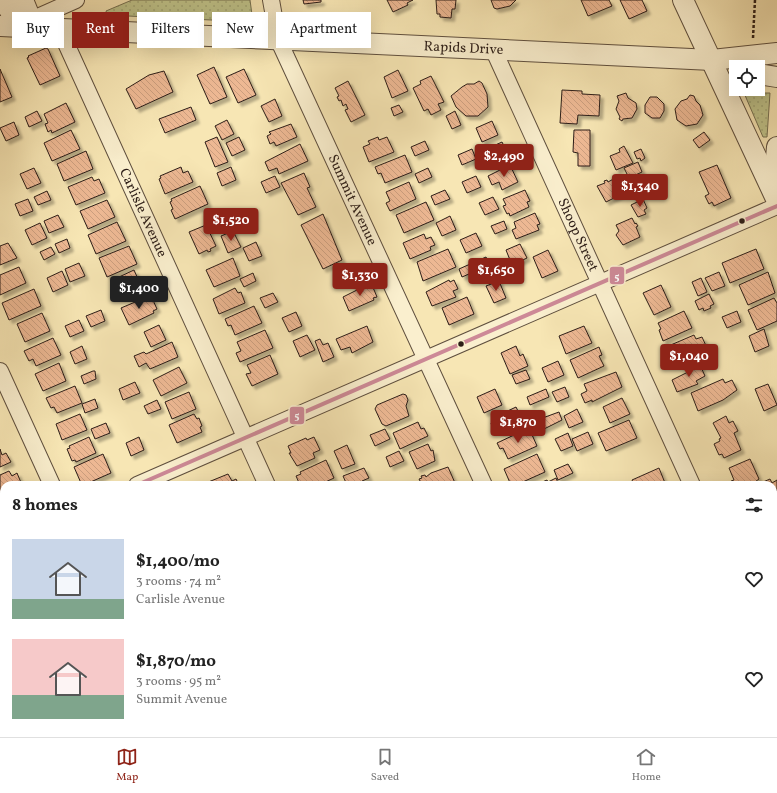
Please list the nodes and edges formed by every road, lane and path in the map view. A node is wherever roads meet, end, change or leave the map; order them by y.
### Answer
1 (4, 0) edge
2 (22, 0) edge
3 (76, 0) edge
4 (270, 0) edge
5 (683, 0) edge
6 (755, 0) edge
7 (20, 12) edge
8 (50, 12) edge
9 (12, 17) edge
10 (64, 28) edge
11 (276, 29) edge
12 (753, 38) dead end
13 (64, 39) edge
14 (276, 39) edge
15 (371, 44) edge
16 (282, 48) edge
17 (494, 51) junction
18 (777, 53) edge
19 (712, 60) junction
20 (729, 67) edge
21 (765, 75) edge
22 (777, 77) edge
23 (777, 146) edge
24 (776, 199) edge
25 (600, 283) junction
26 (426, 360) junction
27 (0, 372) edge
28 (246, 438) junction
29 (50, 481) edge
30 (146, 481) edge
31 (265, 481) edge
32 (482, 481) edge
33 (690, 481) edge

1 - 9 street
2 - 7 street
3 - 8 street
4 - 11 street, Summit Avenue
5 - 19 street
6 - 12 path
10 - 14 street, Rapids Drive
13 - 28 street, Carlisle Avenue
15 - 17 street, Rapids Drive
16 - 26 street, Summit Avenue
17 - 19 street, Rapids Drive
17 - 25 street, Shoop Street
18 - 19 street, Rapids Drive
19 - 20 street, Rapids Drive
19 - 24 street
21 - 22 street
23 - 24 street
24 - 25 street
25 - 26 street
25 - 33 street, Shoop Street
26 - 28 street
26 - 32 street, Summit Avenue
27 - 29 street
28 - 30 street
28 - 31 street, Carlisle Avenue

